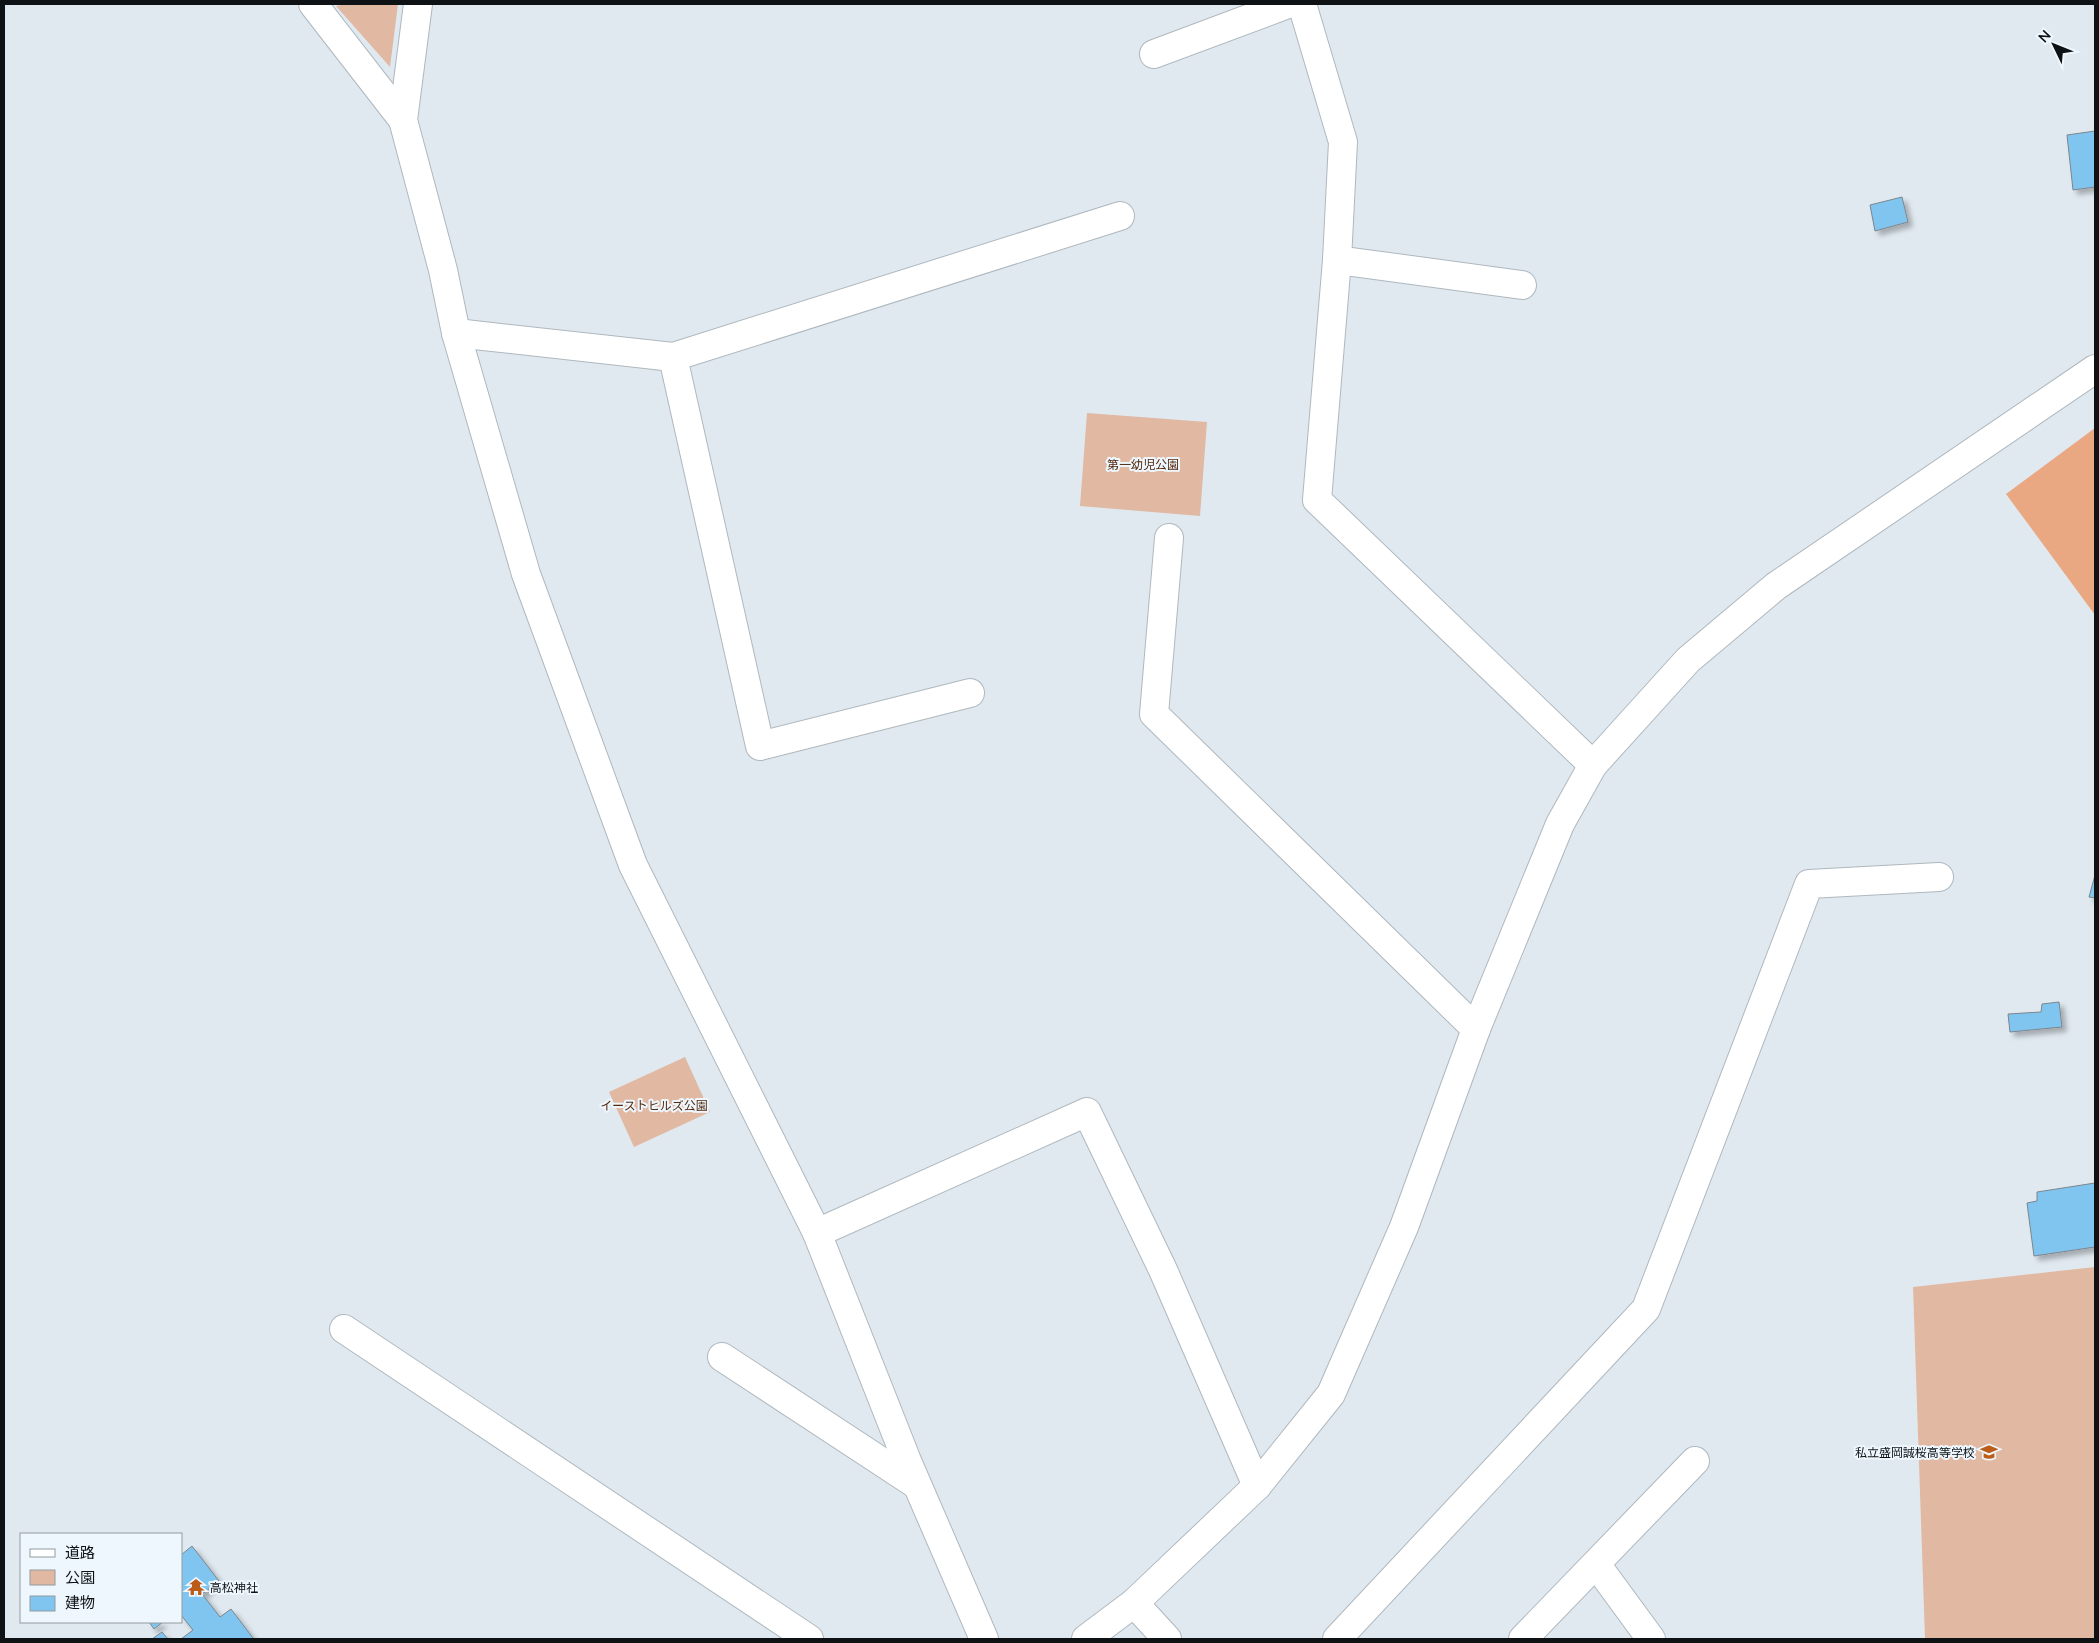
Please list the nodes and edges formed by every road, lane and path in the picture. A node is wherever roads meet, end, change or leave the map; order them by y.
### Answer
1 (313, 4) edge
2 (418, 4) edge
3 (1288, 4) edge
4 (1302, 4) edge
5 (1154, 54) dead end
6 (403, 120) junction
7 (1120, 216) dead end
8 (1337, 260) junction
9 (1522, 285) dead end
10 (456, 333) junction
11 (673, 357) junction
12 (2095, 369) edge
13 (1169, 538) dead end
14 (970, 693) dead end
15 (1593, 765) junction
16 (1939, 876) dead end
17 (1476, 1029) junction
18 (817, 1233) junction
19 (344, 1329) dead end
20 (722, 1357) dead end
21 (1695, 1461) dead end
22 (917, 1485) junction
23 (1257, 1486) junction
24 (1596, 1564) junction
25 (1134, 1603) junction
26 (809, 1639) edge
27 (984, 1639) edge
28 (1086, 1639) edge
29 (1167, 1639) edge
30 (1337, 1639) edge
31 (1523, 1639) edge
32 (1652, 1639) edge

1 - 6 street
2 - 6 street
3 - 5 street
4 - 8 street
6 - 10 street
7 - 11 street
8 - 9 street
8 - 15 street
10 - 11 street
10 - 18 street
11 - 14 street
12 - 15 street
13 - 17 street
15 - 17 street
16 - 30 street
17 - 23 street
18 - 22 street
18 - 23 street
19 - 26 street
20 - 22 street
21 - 24 street
22 - 27 street
23 - 25 street
24 - 31 street
24 - 32 street
25 - 28 street
25 - 29 street

